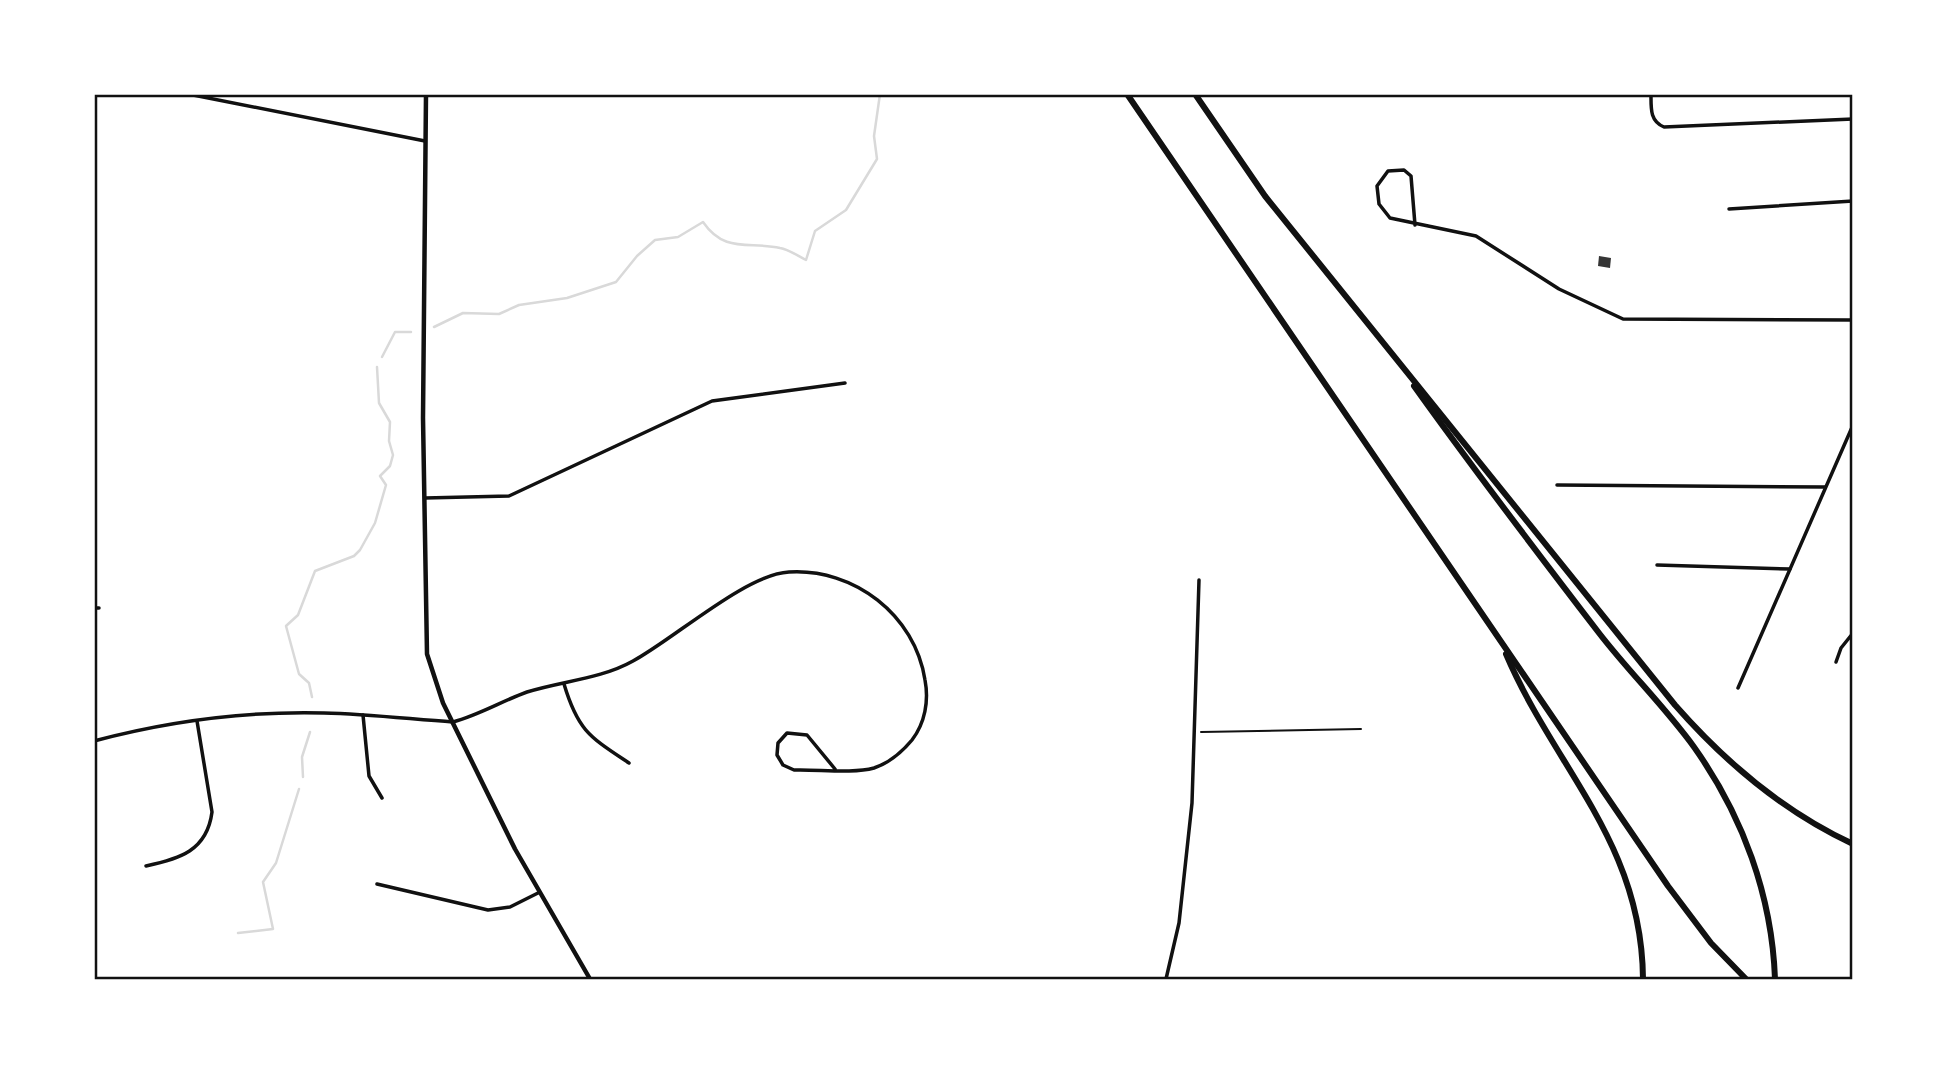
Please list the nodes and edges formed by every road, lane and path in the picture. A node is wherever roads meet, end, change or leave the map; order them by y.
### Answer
1 (188, 94) edge
2 (426, 94) edge
3 (1128, 94) edge
4 (1195, 94) edge
5 (1651, 94) edge
6 (1853, 119) edge
7 (425, 141) junction
8 (1853, 201) edge
9 (1729, 209) dead end
10 (1415, 225) junction
11 (1853, 320) edge
12 (1390, 353) junction
13 (845, 383) dead end
14 (1853, 425) edge
15 (1557, 485) dead end
16 (1825, 487) junction
17 (424, 498) junction
18 (1657, 565) dead end
19 (1790, 569) junction
20 (1199, 580) dead end
21 (1853, 633) edge
22 (1500, 640) junction
23 (1836, 662) dead end
24 (564, 684) junction
25 (1738, 688) dead end
26 (363, 715) junction
27 (197, 721) junction
28 (453, 722) junction
29 (1361, 729) dead end
30 (1196, 732) junction
31 (94, 741) edge
32 (629, 763) dead end
33 (835, 769) junction
34 (382, 798) dead end
35 (1853, 844) edge
36 (146, 866) dead end
37 (376, 884) dead end
38 (538, 893) junction
39 (590, 979) edge
40 (1166, 979) edge
41 (1643, 979) edge
42 (1746, 979) edge
43 (1776, 979) edge

1 - 7 street
2 - 7 main road
3 - 22 highway
4 - 12 highway
5 - 6 street
7 - 17 main road
8 - 9 street
10 - 10 street
10 - 11 street
12 - 35 highway
12 - 43 highway
13 - 17 street
14 - 16 street
15 - 16 street
16 - 19 street
17 - 28 main road
18 - 19 street
19 - 25 street
20 - 30 street
21 - 23 street
22 - 41 highway
22 - 42 highway
24 - 28 street
24 - 32 street
24 - 33 street
26 - 27 street
26 - 28 street
26 - 34 street
27 - 31 street
27 - 36 street
28 - 38 main road
29 - 30 path
30 - 40 street
33 - 33 street
37 - 38 street
38 - 39 main road

